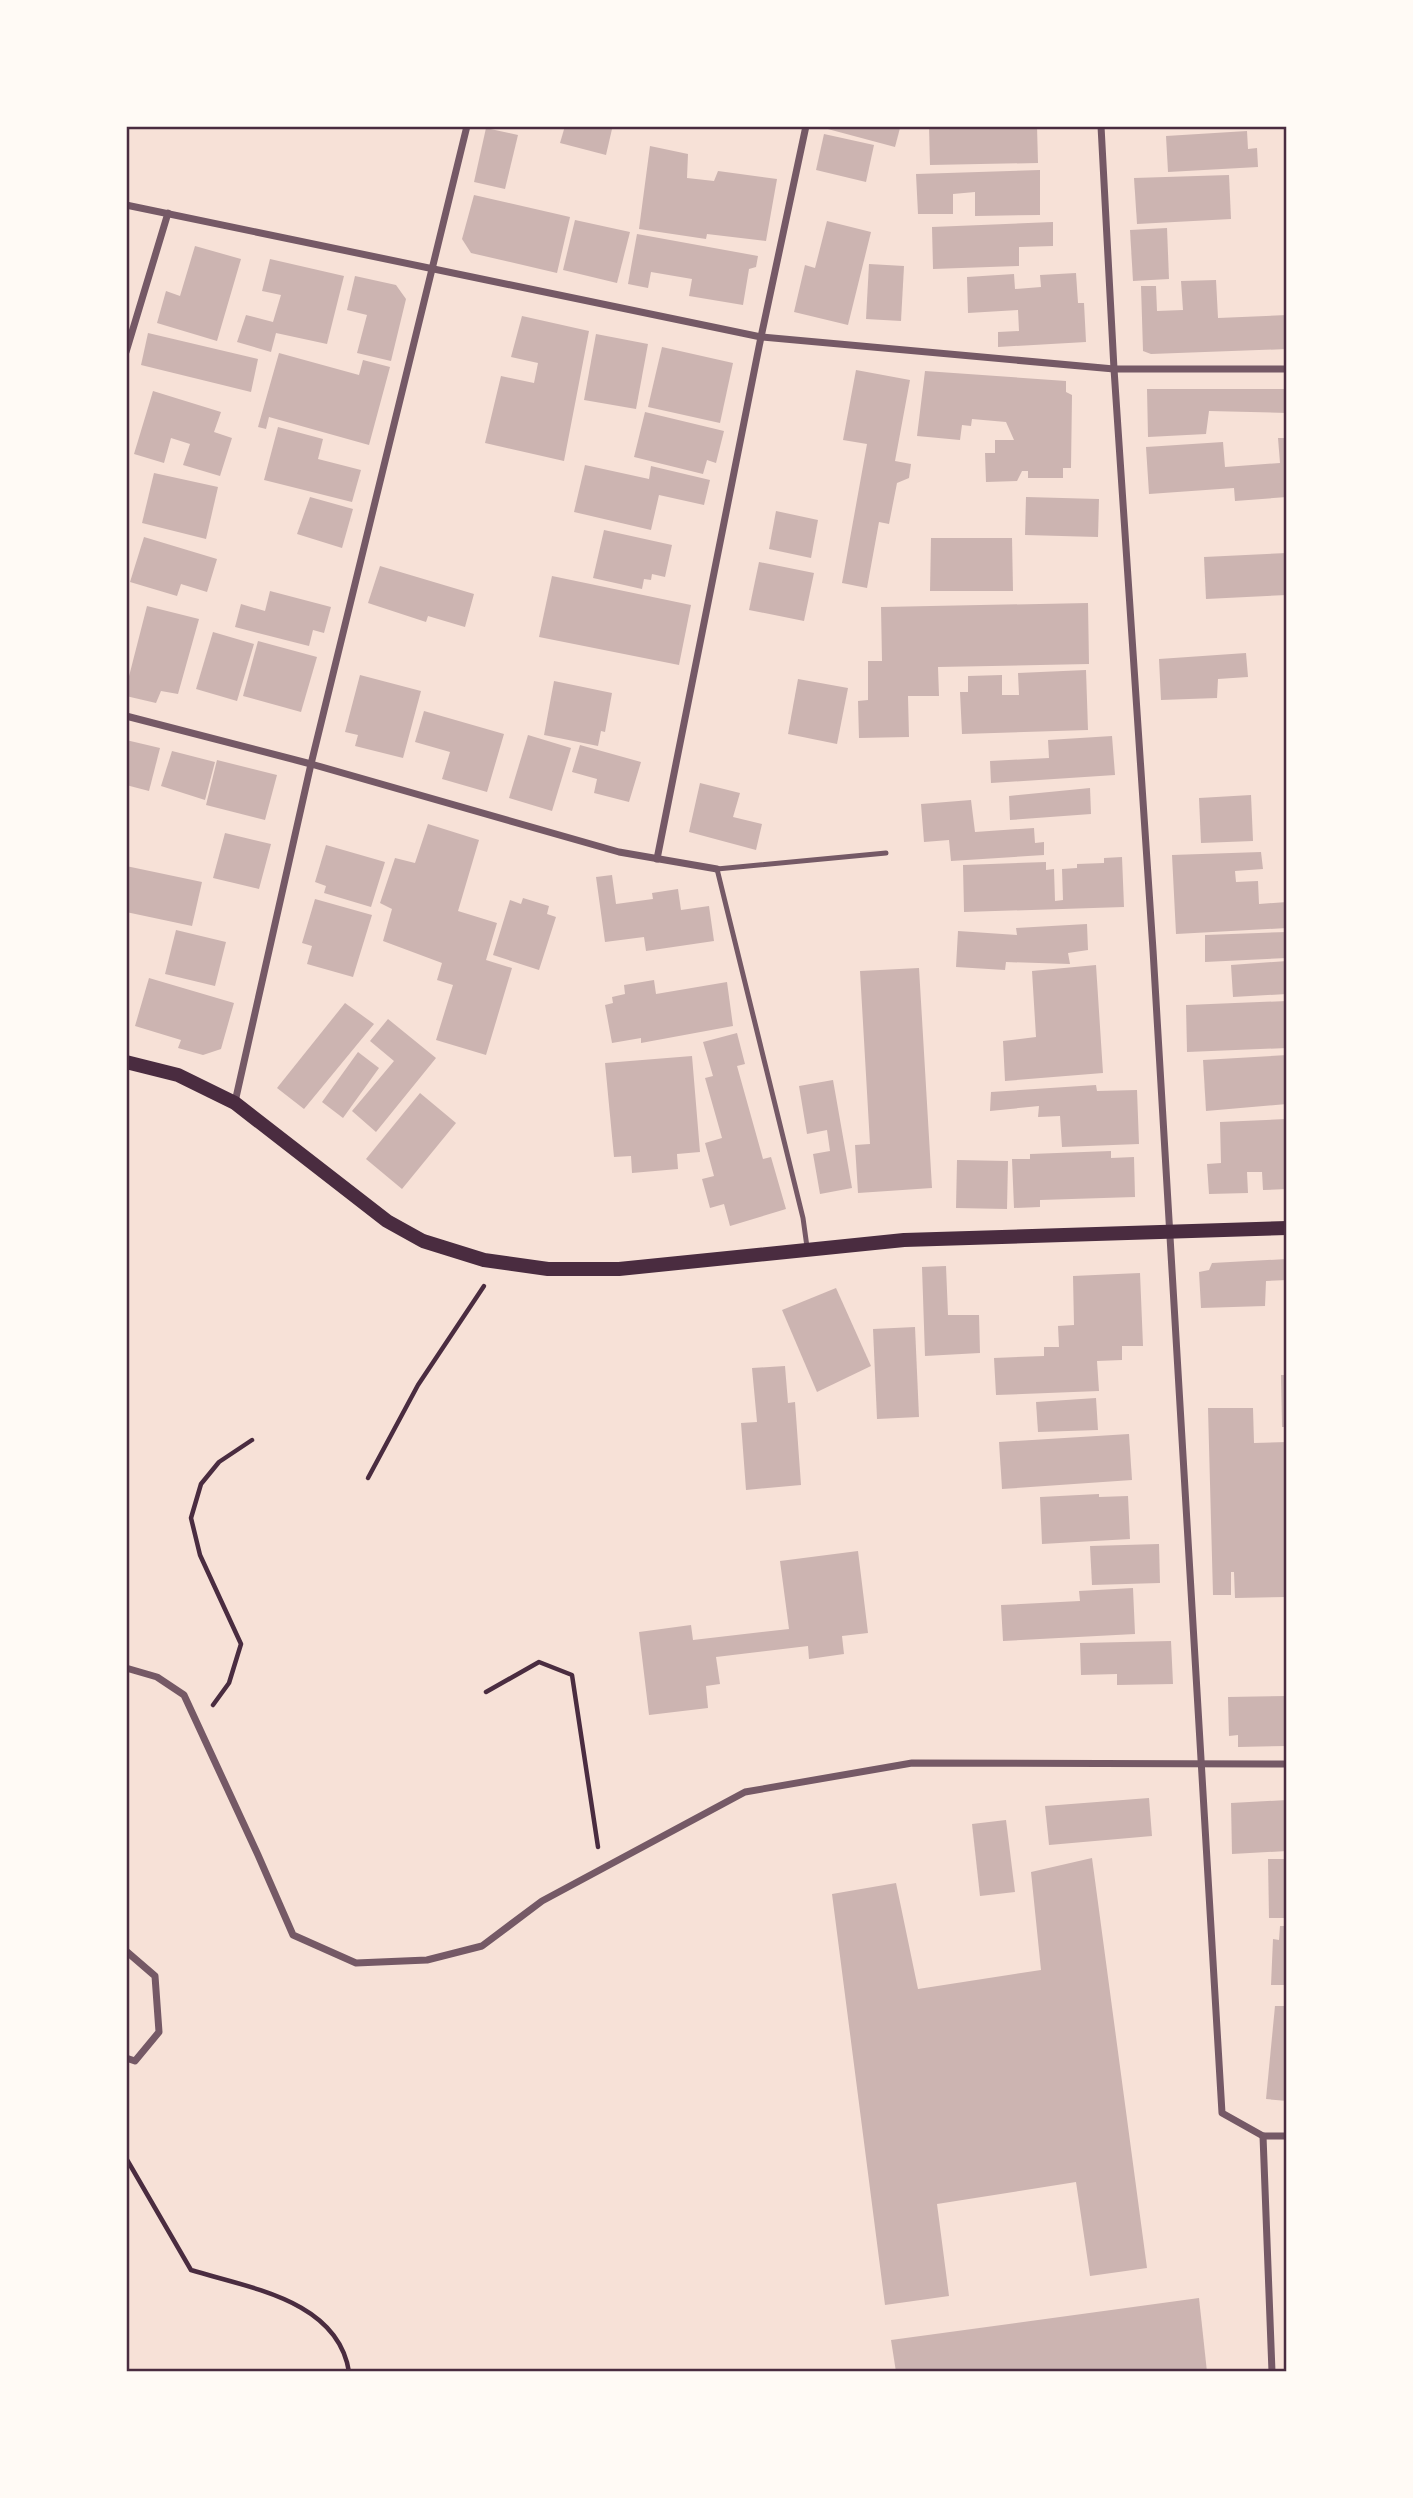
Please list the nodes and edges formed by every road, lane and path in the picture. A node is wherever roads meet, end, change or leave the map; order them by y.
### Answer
1 (467, 126) edge
2 (806, 126) edge
3 (1101, 126) edge
4 (126, 205) edge
5 (168, 213) junction
6 (433, 268) junction
7 (761, 337) junction
8 (126, 352) edge
9 (1114, 369) junction
10 (1287, 369) edge
11 (126, 716) edge
12 (311, 764) junction
13 (886, 853) dead end
14 (657, 859) junction
15 (717, 869) junction
16 (126, 1062) edge
17 (234, 1103) junction
18 (1287, 1228) edge
19 (1168, 1231) junction
20 (807, 1250) junction
21 (501, 1262) junction
22 (252, 1440) dead end
23 (368, 1478) dead end
24 (126, 1668) edge
25 (486, 1692) dead end
26 (195, 1719) junction
27 (1201, 1764) junction
28 (1287, 1764) edge
29 (601, 1869) junction
30 (126, 1951) edge
31 (126, 2058) edge
32 (1263, 2136) junction
33 (1287, 2136) edge
34 (126, 2158) edge
35 (349, 2372) edge
36 (1272, 2372) edge

1 - 6 street
2 - 7 street
3 - 9 street
4 - 5 street
5 - 6 street
5 - 8 street
6 - 7 street
6 - 12 street
7 - 9 street
7 - 14 street
9 - 10 street
9 - 19 street
11 - 12 street
12 - 14 street
12 - 17 street
13 - 15 lane
14 - 15 street
15 - 20 lane
16 - 17 main road
17 - 21 main road
18 - 19 main road
19 - 20 main road
19 - 27 street
20 - 21 main road
21 - 23 path
22 - 26 path
24 - 26 street
25 - 29 path
26 - 29 street
27 - 28 street
27 - 29 street
27 - 32 street
30 - 31 street
32 - 33 street
32 - 36 street
34 - 35 path

